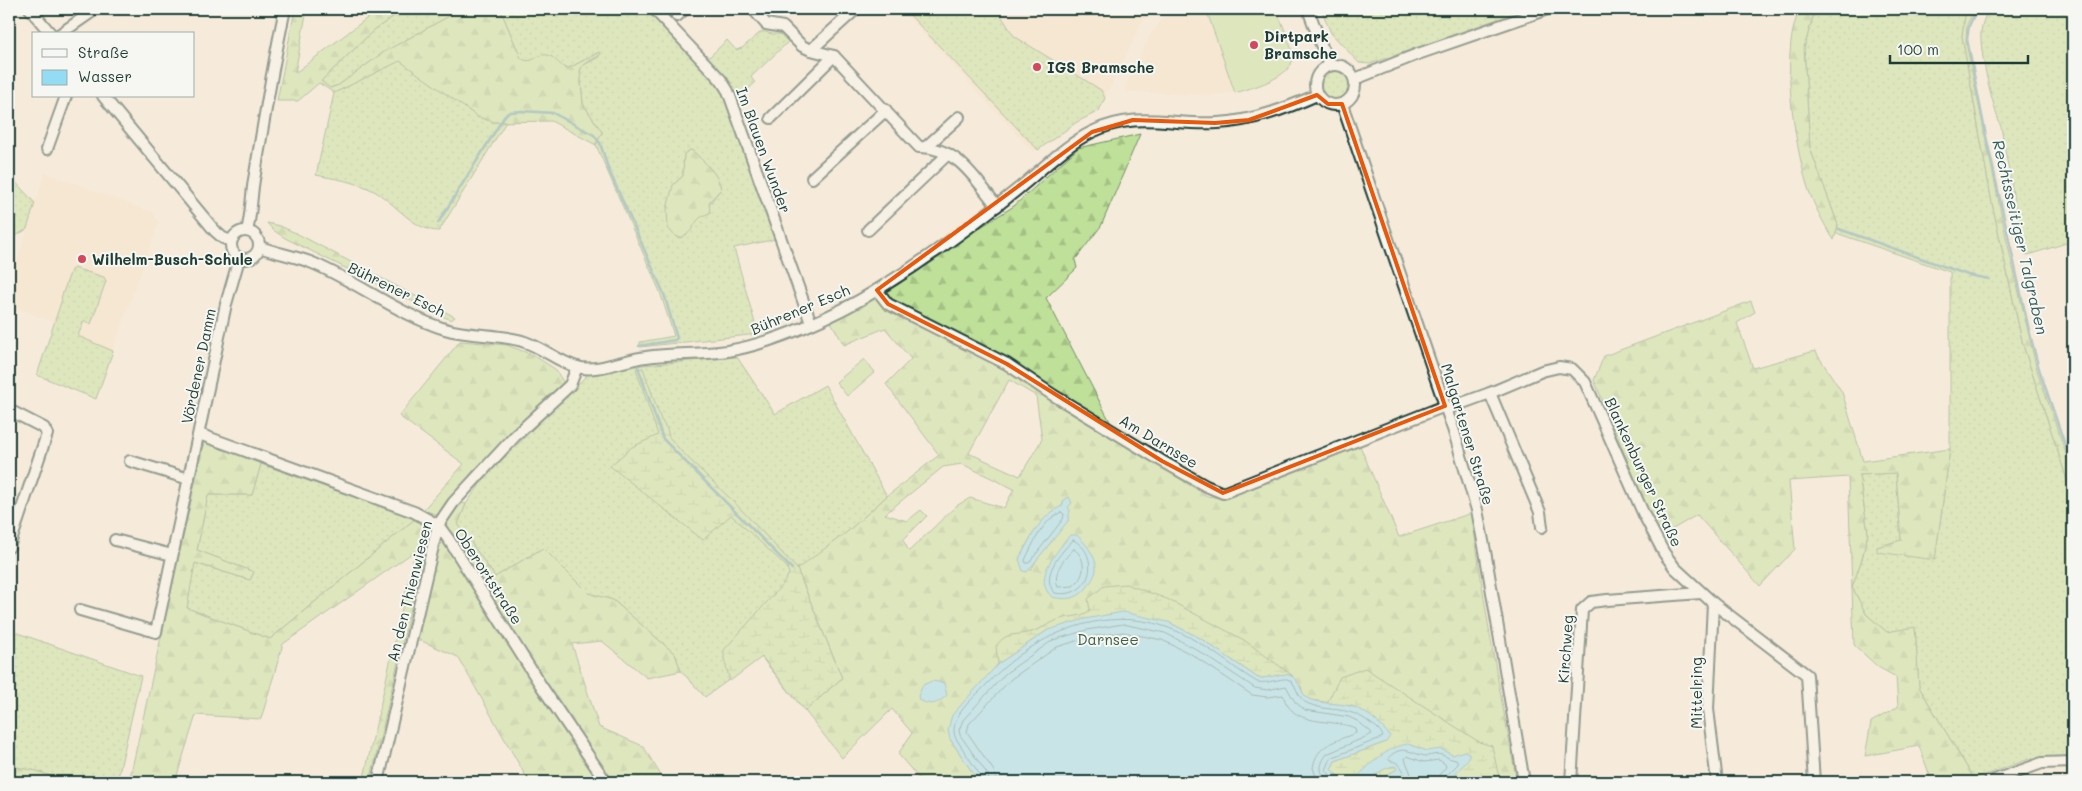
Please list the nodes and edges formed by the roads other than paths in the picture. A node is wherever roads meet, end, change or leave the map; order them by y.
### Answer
1 (30, 9) edge
2 (96, 9) edge
3 (285, 9) edge
4 (654, 9) edge
5 (685, 9) edge
6 (753, 9) edge
7 (856, 9) edge
8 (1308, 9) edge
9 (1548, 9) edge
10 (677, 16) dead end
11 (49, 32) edge
12 (63, 32) edge
13 (811, 50) junction
14 (834, 56) junction
15 (1329, 66) junction
16 (1355, 79) junction
17 (1317, 95) junction
18 (65, 98) edge
19 (105, 98) edge
20 (1342, 104) junction
21 (886, 110) junction
22 (959, 116) dead end
23 (771, 118) dead end
24 (926, 147) junction
25 (47, 149) dead end
26 (948, 154) junction
27 (812, 178) dead end
28 (997, 206) junction
29 (868, 230) dead end
30 (247, 231) junction
31 (231, 241) junction
32 (260, 247) junction
33 (239, 259) junction
34 (877, 290) junction
35 (811, 323) junction
36 (577, 367) junction
37 (1490, 393) junction
38 (1446, 407) junction
39 (9, 410) edge
40 (199, 434) junction
41 (130, 461) dead end
42 (189, 479) junction
43 (438, 525) junction
44 (1542, 527) dead end
45 (115, 540) dead end
46 (9, 547) edge
47 (172, 555) junction
48 (1701, 593) junction
49 (1713, 603) junction
50 (80, 610) dead end
51 (2073, 762) edge
52 (378, 782) edge
53 (606, 782) edge
54 (1524, 782) edge
55 (1571, 782) edge
56 (1717, 782) edge
57 (1814, 782) edge
58 (1989, 782) edge

1 - 11 street
2 - 12 street
3 - 30 street
4 - 35 street, Im Blauen Wunder
5 - 10 street
6 - 13 street
7 - 13 street
8 - 15 street
9 - 16 street
13 - 14 street
14 - 21 street
14 - 23 street
15 - 16 street
15 - 17 street
16 - 20 street
17 - 20 street
17 - 28 street, Bührener Esch
18 - 25 street
19 - 31 street
20 - 38 street, Malgartener Straße
21 - 24 street
21 - 27 street
22 - 24 street
24 - 26 street
26 - 28 street
26 - 29 street
28 - 34 street, Bührener Esch
30 - 31 street
30 - 32 street
31 - 33 street
32 - 33 street
32 - 36 street, Bührener Esch
33 - 40 street, Vördener Damm
34 - 35 street, Bührener Esch
34 - 38 street, Am Darnsee
35 - 36 street, Bührener Esch
36 - 43 street, An den Thienwiesen
37 - 38 street, Blankenburger Straße
37 - 44 street
37 - 48 street, Blankenburger Straße
38 - 54 street, Malgartener Straße
39 - 46 street
40 - 42 street, Vördener Damm
40 - 43 street, Oberortstraße
41 - 42 street
42 - 47 street, Vördener Damm
43 - 52 street, An den Thienwiesen
43 - 53 street, Oberortstraße
45 - 47 street
47 - 50 street, Vördener Damm
48 - 49 street, Blankenburger Straße
48 - 55 street, Kirchweg
49 - 56 street, Mittelring
49 - 57 street, Blankenburger Straße
51 - 58 street

